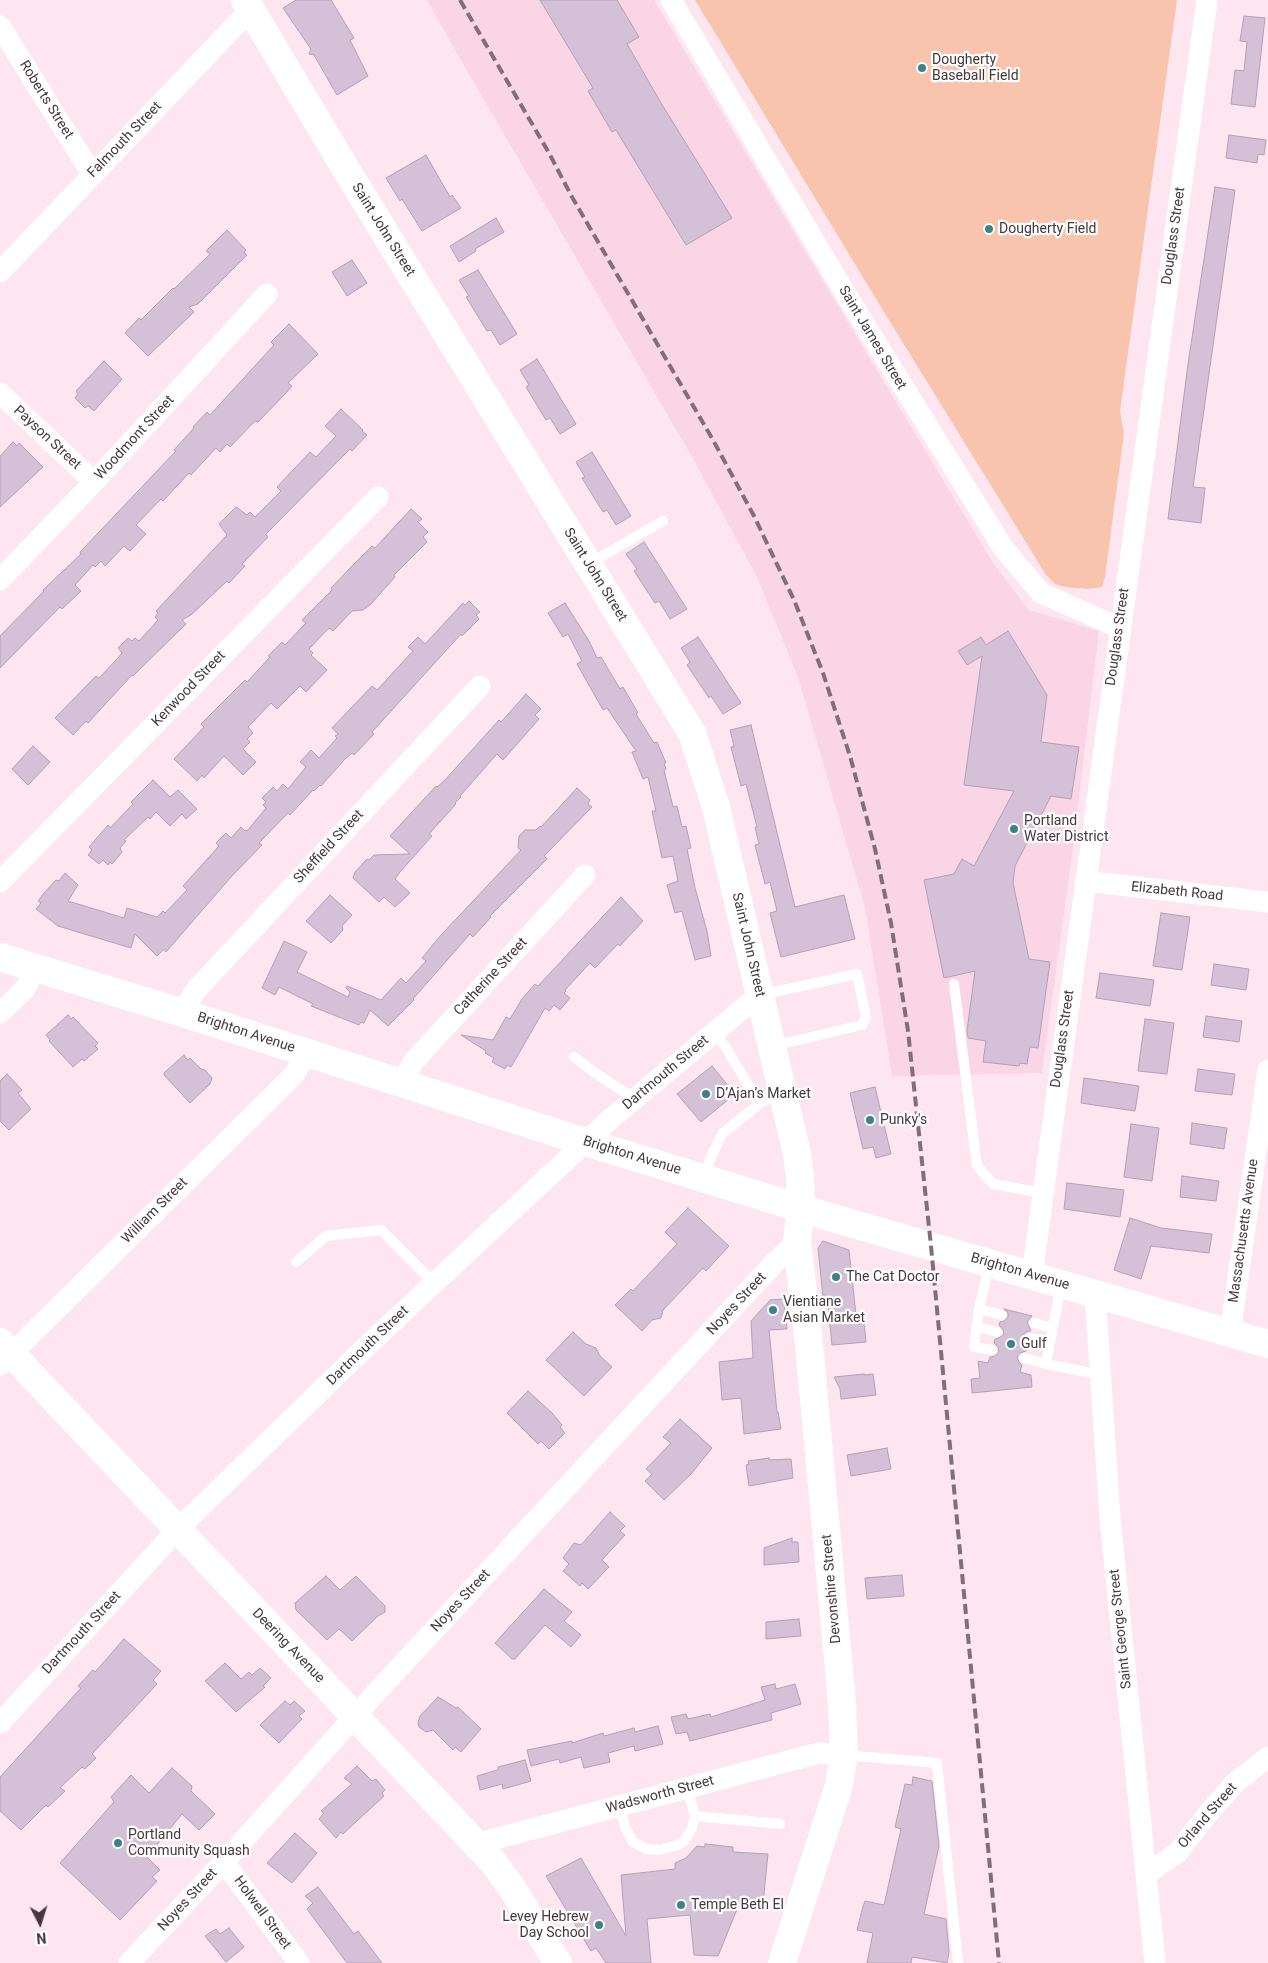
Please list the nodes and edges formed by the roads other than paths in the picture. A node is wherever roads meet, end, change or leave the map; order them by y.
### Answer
1 (671, 0) edge
2 (1207, 0) edge
3 (248, 5) edge
4 (0, 26) edge
5 (92, 174) junction
6 (0, 272) edge
7 (268, 294) dead end
8 (0, 393) edge
9 (94, 482) junction
10 (378, 497) dead end
11 (663, 521) dead end
12 (588, 564) junction
13 (0, 580) edge
14 (1120, 628) junction
15 (480, 686) dead end
16 (585, 875) dead end
17 (1085, 881) junction
18 (0, 882) edge
19 (1268, 902) edge
20 (0, 957) edge
21 (36, 968) junction
22 (954, 984) dead end
23 (759, 995) junction
24 (0, 1013) edge
25 (183, 1013) junction
26 (714, 1032) junction
27 (772, 1046) junction
28 (306, 1053) junction
29 (574, 1057) dead end
30 (1268, 1070) edge
31 (401, 1083) junction
32 (783, 1092) junction
33 (635, 1099) junction
34 (759, 1104) junction
35 (587, 1142) junction
36 (703, 1178) junction
37 (1042, 1193) junction
38 (801, 1208) junction
39 (797, 1242) junction
40 (296, 1262) dead end
41 (989, 1264) junction
42 (1032, 1275) junction
43 (434, 1284) junction
44 (1062, 1284) junction
45 (1095, 1294) junction
46 (979, 1309) junction
47 (1002, 1315) dead end
48 (1034, 1323) dead end
49 (976, 1327) junction
50 (1052, 1328) junction
51 (997, 1332) dead end
52 (1230, 1333) junction
53 (1029, 1338) dead end
54 (1049, 1342) junction
55 (1268, 1344) edge
56 (992, 1350) dead end
57 (4, 1353) edge
58 (1024, 1358) dead end
59 (1046, 1364) junction
60 (1101, 1375) junction
61 (179, 1528) junction
62 (355, 1716) junction
63 (0, 1723) edge
64 (844, 1755) junction
65 (1268, 1756) edge
66 (687, 1788) junction
67 (619, 1806) junction
68 (695, 1816) junction
69 (780, 1824) dead end
70 (476, 1844) junction
71 (224, 1862) junction
72 (1147, 1874) junction
73 (129, 1963) edge
74 (299, 1963) edge
75 (558, 1963) edge
76 (782, 1963) edge
77 (958, 1963) edge
78 (1155, 1963) edge

1 - 14 street, Saint James Street
2 - 14 street, Douglass Street
3 - 5 street, Falmouth Street
3 - 12 main road, Saint John Street
4 - 5 street, Roberts Street
5 - 6 street, Falmouth Street
7 - 9 street, Woodmont Street
8 - 9 street, Payson Street
9 - 13 street, Woodmont Street
10 - 18 street, Kenwood Street
11 - 12 lane
12 - 23 main road, Saint John Street
14 - 17 street, Douglass Street
15 - 25 street, Sheffield Street
16 - 31 street, Catherine Street
17 - 19 street, Elizabeth Road
17 - 37 street, Douglass Street
20 - 21 main road, Brighton Avenue
21 - 24 street
21 - 25 main road, Brighton Avenue
22 - 37 lane
23 - 26 street, Dartmouth Street
23 - 27 main road, Saint John Street
23 - 27 lane
25 - 28 main road, Brighton Avenue
26 - 33 street, Dartmouth Street
26 - 34 lane
27 - 32 main road, Saint John Street
28 - 31 main road, Brighton Avenue
28 - 57 street, William Street
29 - 33 lane
30 - 52 street, Massachusetts Avenue
31 - 35 main road, Brighton Avenue
32 - 34 lane
32 - 38 main road, Saint John Street
33 - 35 street, Dartmouth Street
34 - 36 lane
35 - 36 main road, Brighton Avenue
35 - 43 street, Dartmouth Street
36 - 38 main road, Brighton Avenue
37 - 42 street, Douglass Street
38 - 39 main road, Devonshire Street
38 - 41 main road, Brighton Avenue
39 - 62 street, Noyes Street
39 - 64 main road, Devonshire Street
40 - 43 lane
41 - 42 main road, Brighton Avenue
41 - 46 lane
42 - 44 main road, Brighton Avenue
43 - 61 street, Dartmouth Street
44 - 45 main road, Brighton Avenue
44 - 50 lane
45 - 52 main road, Brighton Avenue
45 - 60 street, Saint George Street
46 - 47 lane
46 - 49 lane
48 - 50 lane
49 - 51 lane
49 - 56 lane
50 - 54 lane
52 - 55 main road, Brighton Avenue
53 - 54 lane
54 - 59 lane
57 - 61 main road, Deering Avenue
58 - 59 lane
59 - 60 lane
60 - 72 street, Saint George Street
61 - 62 main road, Deering Avenue
61 - 63 street, Dartmouth Street
62 - 70 main road, Deering Avenue
62 - 71 street, Noyes Street
64 - 66 street, Wadsworth Street
64 - 76 main road, Devonshire Street
64 - 77 lane
65 - 72 street, Orland Street
66 - 67 street, Wadsworth Street
66 - 68 lane
67 - 68 lane
67 - 70 street, Wadsworth Street
68 - 69 lane
70 - 75 main road, Deering Avenue
71 - 73 street, Noyes Street
71 - 74 street, Holwell Street
72 - 78 street, Saint George Street

